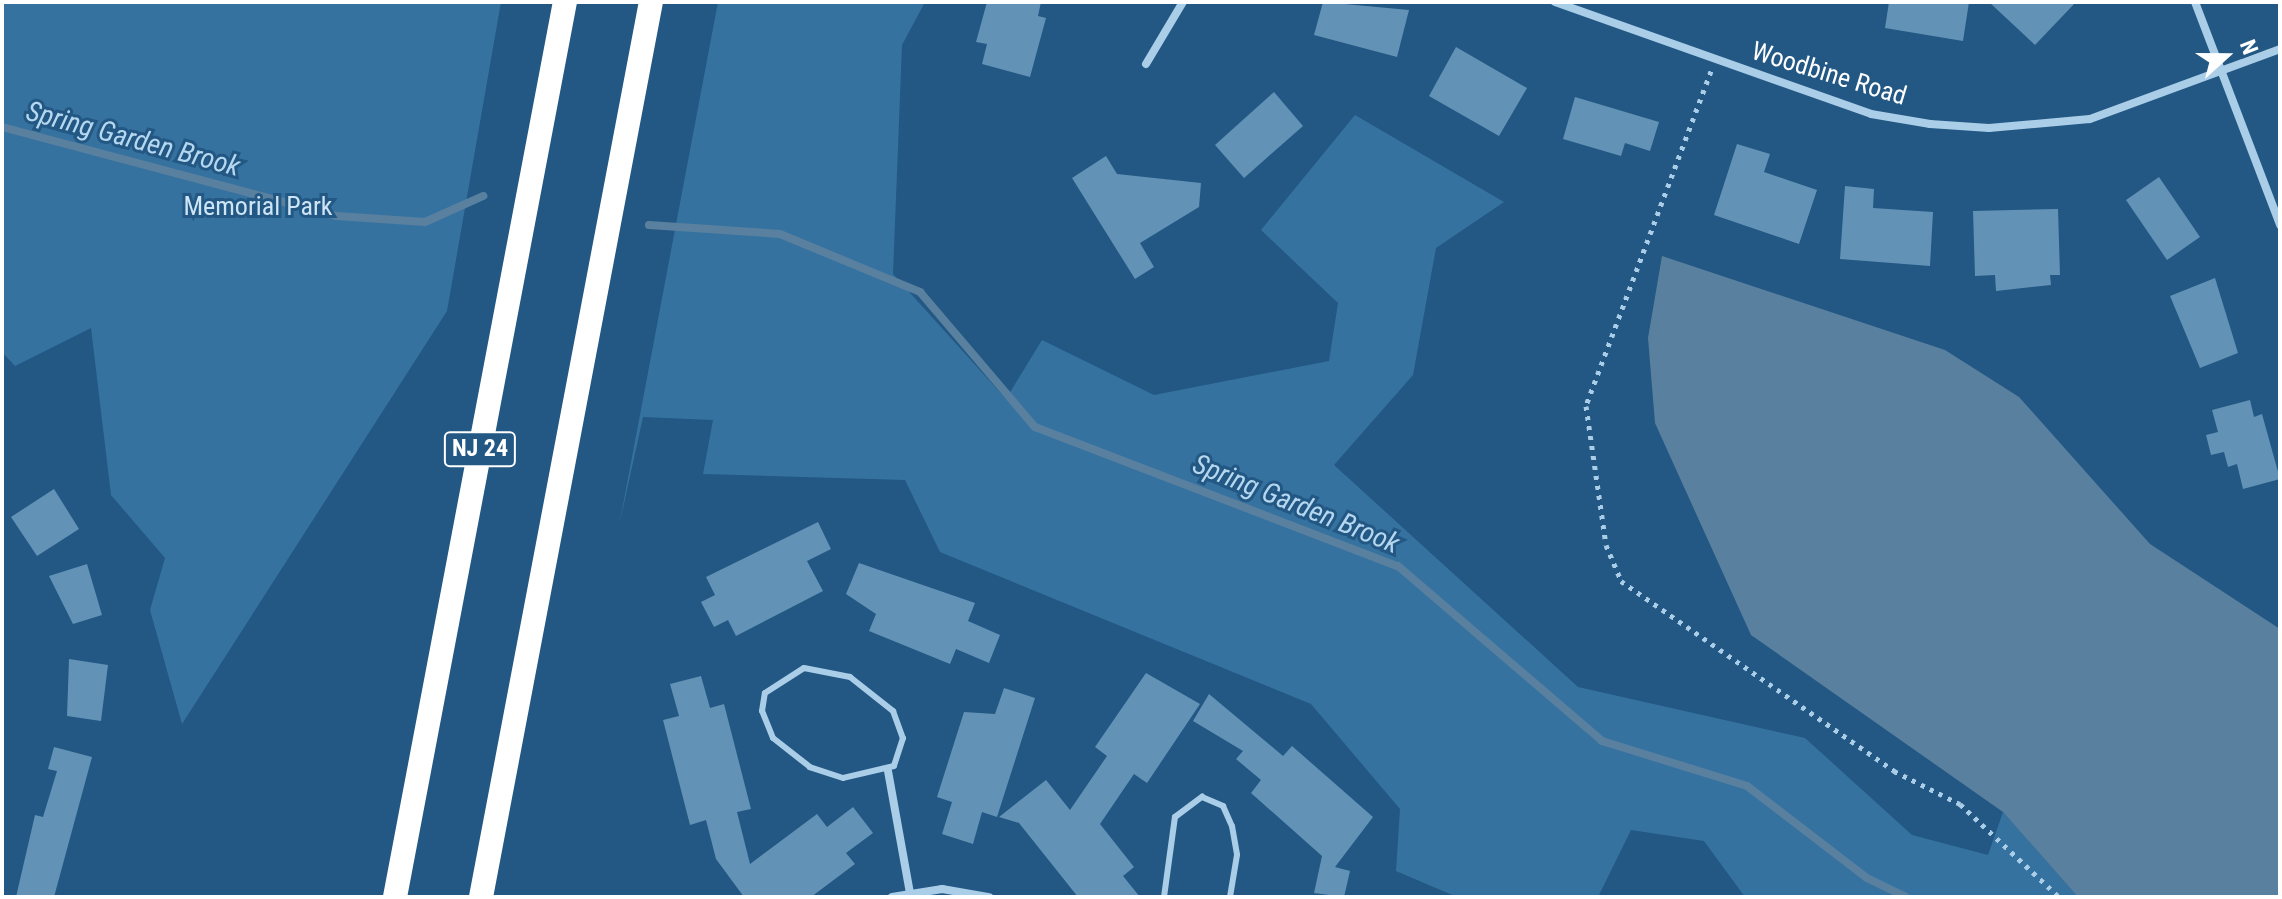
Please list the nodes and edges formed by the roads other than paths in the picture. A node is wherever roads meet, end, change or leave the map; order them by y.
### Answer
1 (565, 2) edge
2 (651, 2) edge
3 (1183, 2) edge
4 (1555, 2) edge
5 (2195, 2) edge
6 (2280, 49) edge
7 (1146, 64) dead end
8 (2221, 71) junction
9 (2280, 225) edge
10 (888, 771) junction
11 (910, 893) junction
12 (395, 897) edge
13 (481, 897) edge
14 (892, 897) edge
15 (989, 897) edge
16 (1164, 897) edge
17 (1230, 897) edge

1 - 12 highway, NJ 24
2 - 13 highway
3 - 7 street
4 - 8 street, Woodbine Road
5 - 8 street
6 - 8 street, Woodbine Road
8 - 9 street
10 - 10 lane
10 - 11 street
11 - 14 street
11 - 15 street
16 - 17 lane

